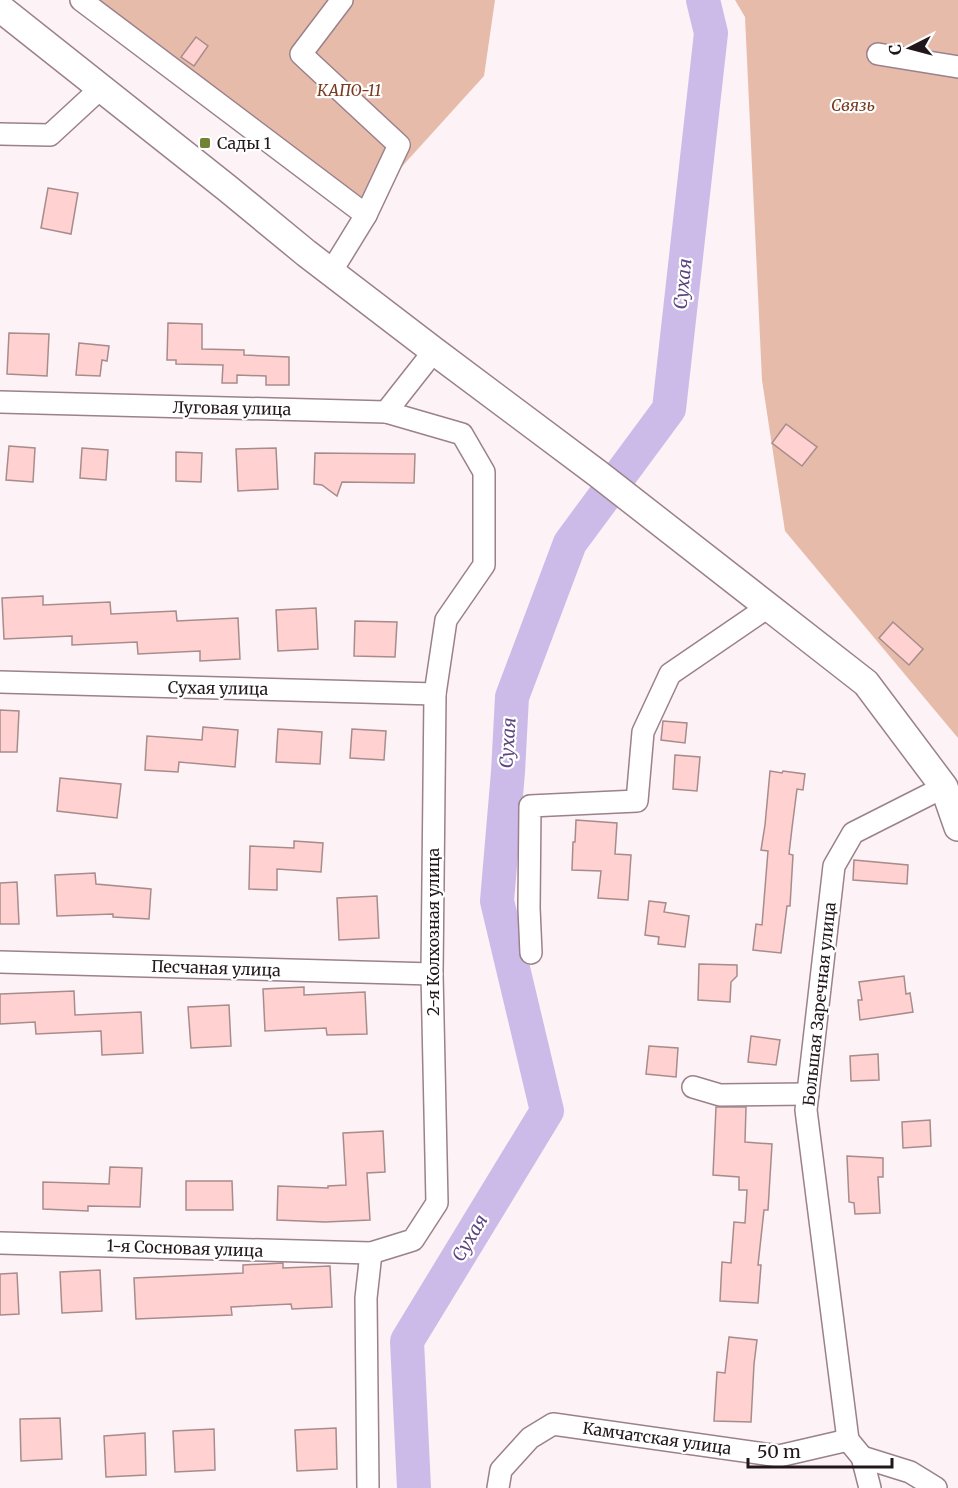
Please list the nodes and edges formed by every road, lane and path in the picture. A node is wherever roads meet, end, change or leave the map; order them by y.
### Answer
1 (81, 0) edge
2 (342, 0) edge
3 (104, 7) edge
4 (0, 8) edge
5 (878, 54) dead end
6 (958, 67) edge
7 (101, 88) junction
8 (0, 134) edge
9 (366, 215) junction
10 (331, 272) junction
11 (434, 351) junction
12 (0, 402) edge
13 (386, 412) junction
14 (768, 607) junction
15 (0, 682) edge
16 (435, 694) junction
17 (944, 787) junction
18 (958, 827) edge
19 (531, 953) dead end
20 (0, 962) edge
21 (432, 974) junction
22 (693, 1087) dead end
23 (808, 1094) junction
24 (0, 1243) edge
25 (371, 1252) junction
26 (848, 1440) junction
27 (862, 1456) junction
28 (368, 1488) edge
29 (498, 1488) edge
30 (870, 1488) edge
31 (936, 1488) edge

1 - 3 street
2 - 9 street
3 - 9 street
4 - 7 main road
5 - 6 street
7 - 8 street
7 - 10 main road
9 - 10 street
10 - 11 main road
11 - 13 street
11 - 14 main road
12 - 13 street, Луговая улица
13 - 16 street, 2-я Колхозная улица
14 - 17 main road
14 - 19 street
15 - 16 street, Сухая улица
16 - 21 street, 2-я Колхозная улица
17 - 18 main road
17 - 23 street, Большая Заречная улица
20 - 21 street, Песчаная улица
21 - 25 street, 2-я Колхозная улица
22 - 23 street
23 - 26 street, Большая Заречная улица
24 - 25 street, 1-я Сосновая улица
25 - 28 street
26 - 27 street
26 - 29 street, Камчатская улица
27 - 30 street
27 - 31 street

